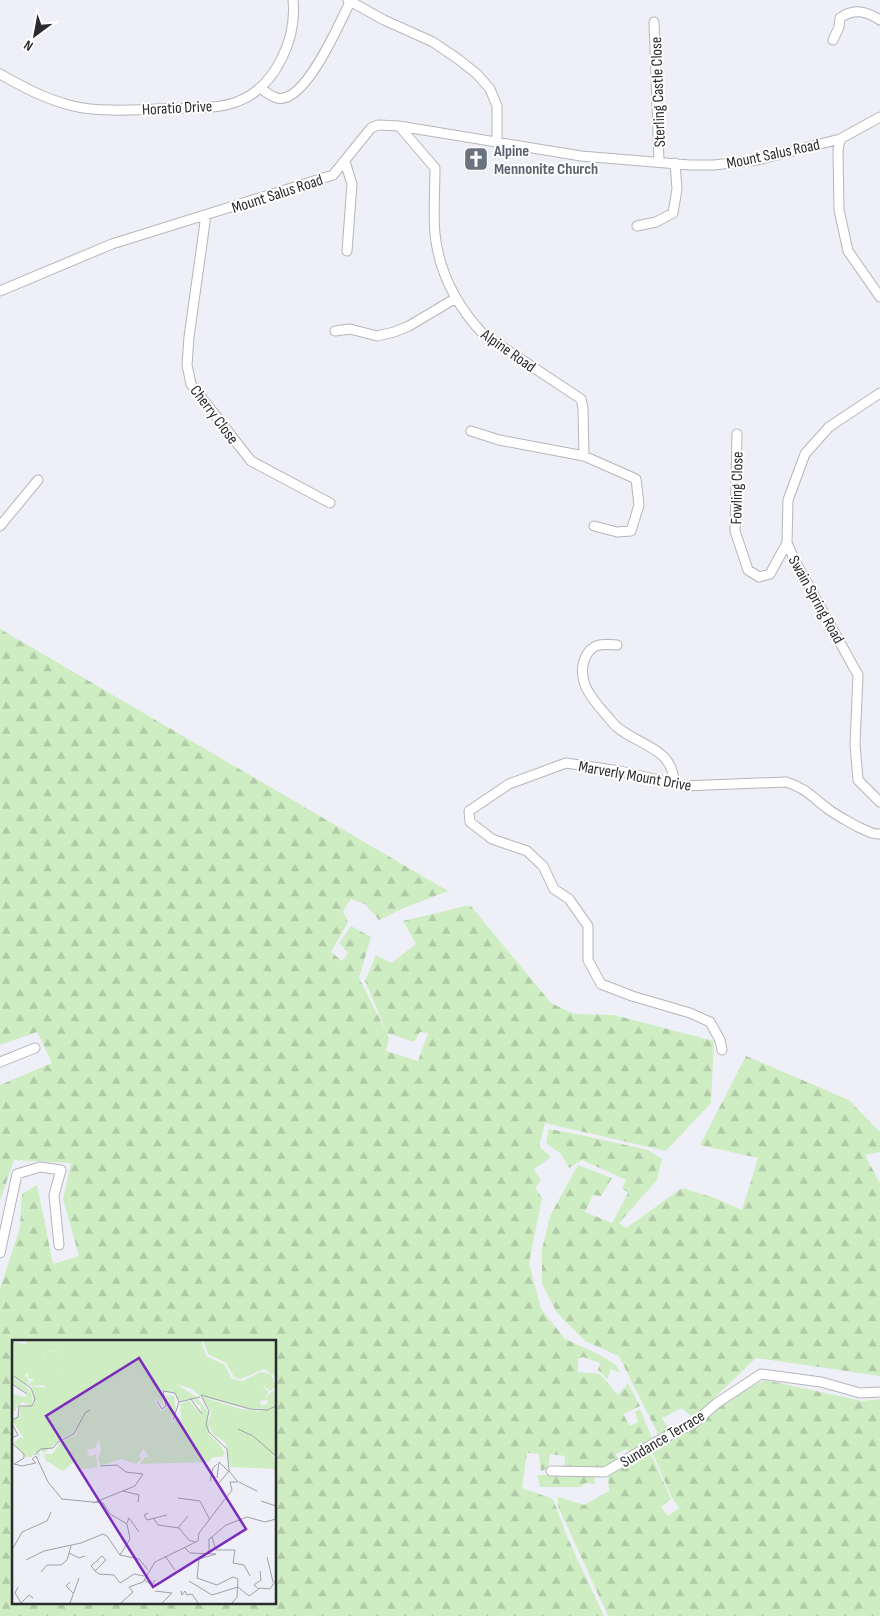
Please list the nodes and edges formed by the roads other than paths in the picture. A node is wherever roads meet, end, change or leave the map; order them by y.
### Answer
1 (293, 0) edge
2 (349, 1) edge
3 (880, 20) edge
4 (654, 22) dead end
5 (833, 40) dead end
6 (0, 74) edge
7 (260, 88) junction
8 (880, 117) edge
9 (399, 126) junction
10 (840, 139) junction
11 (498, 142) junction
12 (659, 161) junction
13 (345, 162) junction
14 (674, 163) junction
15 (206, 215) junction
16 (637, 226) dead end
17 (347, 251) dead end
18 (0, 291) edge
19 (880, 297) edge
20 (456, 298) junction
21 (335, 331) dead end
22 (880, 393) edge
23 (471, 431) dead end
24 (737, 434) dead end
25 (584, 456) junction
26 (38, 480) dead end
27 (330, 504) dead end
28 (0, 526) edge
29 (594, 526) dead end
30 (787, 543) junction
31 (617, 646) dead end
32 (674, 784) junction
33 (880, 802) edge
34 (880, 834) edge
35 (35, 1048) dead end
36 (722, 1050) dead end
37 (0, 1062) edge
38 (59, 1245) dead end
39 (0, 1253) edge
40 (880, 1392) edge
41 (552, 1471) dead end

1 - 7 street, Horatio Drive
2 - 7 street
2 - 11 street
3 - 5 street
4 - 12 street, Sterling Castle Close
6 - 7 street, Horatio Drive
8 - 10 street
9 - 11 street, Mount Salus Road
9 - 13 street, Mount Salus Road
9 - 20 street, Alpine Road
10 - 14 street, Mount Salus Road
10 - 19 street
11 - 12 street, Mount Salus Road
12 - 14 street, Mount Salus Road
13 - 15 street, Mount Salus Road
13 - 17 street
14 - 16 street
15 - 18 street, Mount Salus Road
15 - 27 street, Cherry Close
20 - 21 street
20 - 25 street, Alpine Road
22 - 30 street, Swain Spring Road
23 - 25 street
24 - 30 street, Fowling Close
25 - 29 street
26 - 28 street
30 - 33 street, Swain Spring Road
31 - 32 street
32 - 34 street, Marverly Mount Drive
32 - 36 street, Marverly Mount Drive
35 - 37 street
38 - 39 street
40 - 41 street, Sundance Terrace

